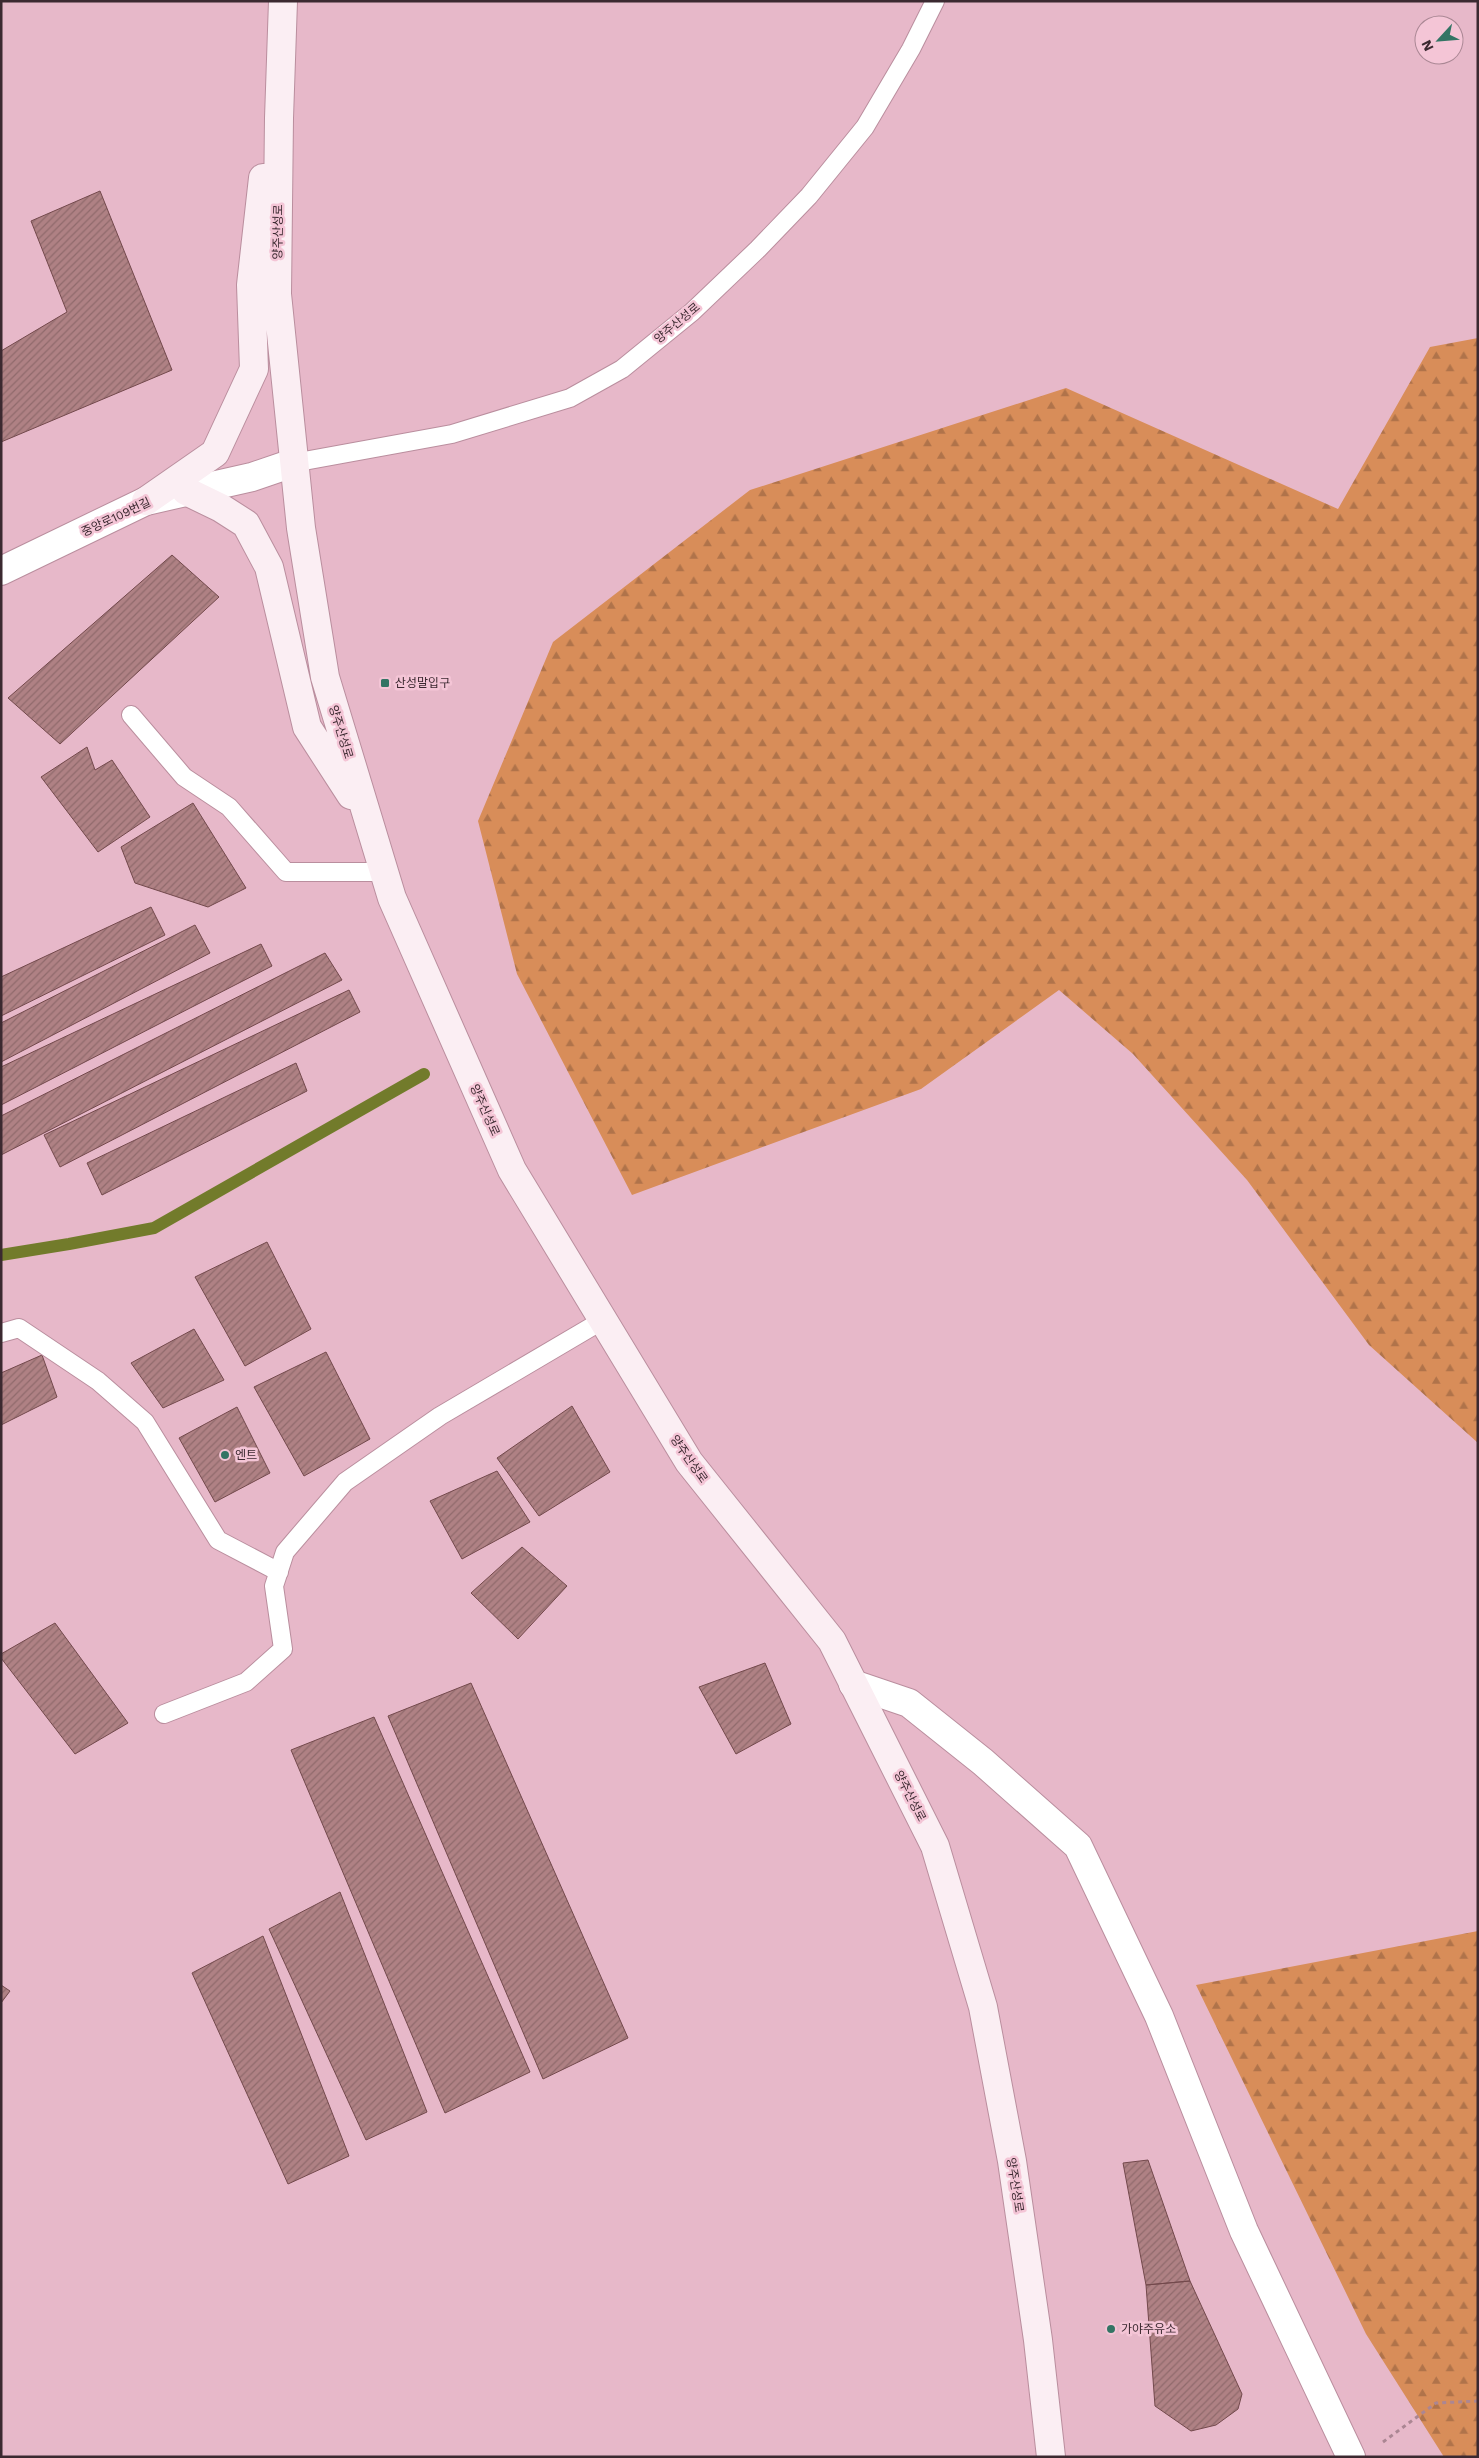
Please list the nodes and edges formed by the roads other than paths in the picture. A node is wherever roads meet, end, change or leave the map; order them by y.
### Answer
1 (283, 1) edge
2 (935, 1) edge
3 (279, 146) junction
4 (293, 463) junction
5 (186, 491) junction
6 (146, 501) junction
7 (1, 571) edge
8 (131, 716) dead end
9 (369, 824) junction
10 (384, 872) junction
11 (603, 1320) junction
12 (1, 1333) edge
13 (279, 1572) junction
14 (853, 1684) junction
15 (164, 1714) dead end
16 (1051, 2457) edge
17 (1350, 2457) edge

1 - 3 street, 양주산성로
2 - 4 lane, 양주산성로
3 - 4 street, 양주산성로
3 - 6 street
4 - 5 street, 중앙로109번길
4 - 9 street, 양주산성로
5 - 6 street, 중앙로109번길
5 - 9 street
6 - 7 street, 중앙로109번길
8 - 10 lane
9 - 10 street, 양주산성로
10 - 11 street, 양주산성로
11 - 13 lane
11 - 14 street, 양주산성로
12 - 13 lane
13 - 15 lane
14 - 16 street, 양주산성로
14 - 17 street

